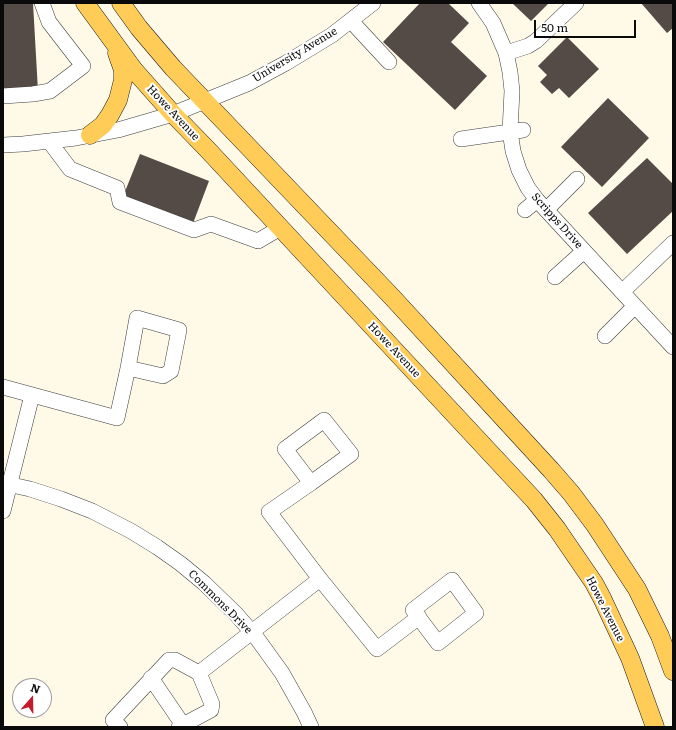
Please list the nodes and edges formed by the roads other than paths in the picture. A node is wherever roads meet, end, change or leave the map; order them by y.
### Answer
1 (42, 3) edge
2 (85, 3) edge
3 (121, 3) edge
4 (372, 3) edge
5 (479, 3) edge
6 (576, 3) edge
7 (351, 21) junction
8 (112, 41) junction
9 (506, 53) junction
10 (389, 62) dead end
11 (3, 96) edge
12 (204, 102) junction
13 (173, 114) junction
14 (517, 131) junction
15 (90, 135) junction
16 (461, 139) dead end
17 (49, 141) junction
18 (3, 145) edge
19 (577, 179) dead end
20 (536, 206) junction
21 (280, 228) junction
22 (673, 243) edge
23 (584, 251) junction
24 (555, 277) dead end
25 (622, 292) junction
26 (635, 306) junction
27 (605, 336) dead end
28 (673, 347) edge
29 (128, 368) dead end
30 (3, 387) edge
31 (32, 395) junction
32 (311, 483) dead end
33 (6, 484) edge
34 (3, 511) edge
35 (320, 579) junction
36 (418, 617) dead end
37 (251, 632) junction
38 (668, 640) edge
39 (673, 671) edge
40 (199, 673) junction
41 (151, 678) junction
42 (181, 726) edge
43 (120, 727) edge
44 (310, 727) edge
45 (655, 727) edge

1 - 11 street
2 - 8 main road, Howe Avenue
3 - 12 main road
4 - 7 street, University Avenue
5 - 9 street, Scripps Drive
6 - 9 street
7 - 10 street
7 - 12 street, University Avenue
8 - 13 main road, Howe Avenue
8 - 15 main road
9 - 14 street, Scripps Drive
12 - 13 street, University Avenue
12 - 38 main road
13 - 15 street, University Avenue
13 - 21 main road, Howe Avenue
14 - 16 street
14 - 20 street, Scripps Drive
15 - 17 street, University Avenue
17 - 18 street, University Avenue
17 - 21 street
19 - 20 street
20 - 23 street, Scripps Drive
21 - 45 main road, Howe Avenue
22 - 25 street
23 - 24 street
23 - 25 street, Scripps Drive
25 - 26 street, Scripps Drive
26 - 27 street
26 - 28 street, Scripps Drive
29 - 31 street
30 - 31 street
31 - 33 street
32 - 35 street
33 - 34 street
33 - 37 street, Commons Drive
35 - 36 street
35 - 37 street
37 - 40 street
37 - 44 street, Commons Drive
38 - 39 main road
40 - 41 street
40 - 42 street
41 - 42 street
41 - 43 street

